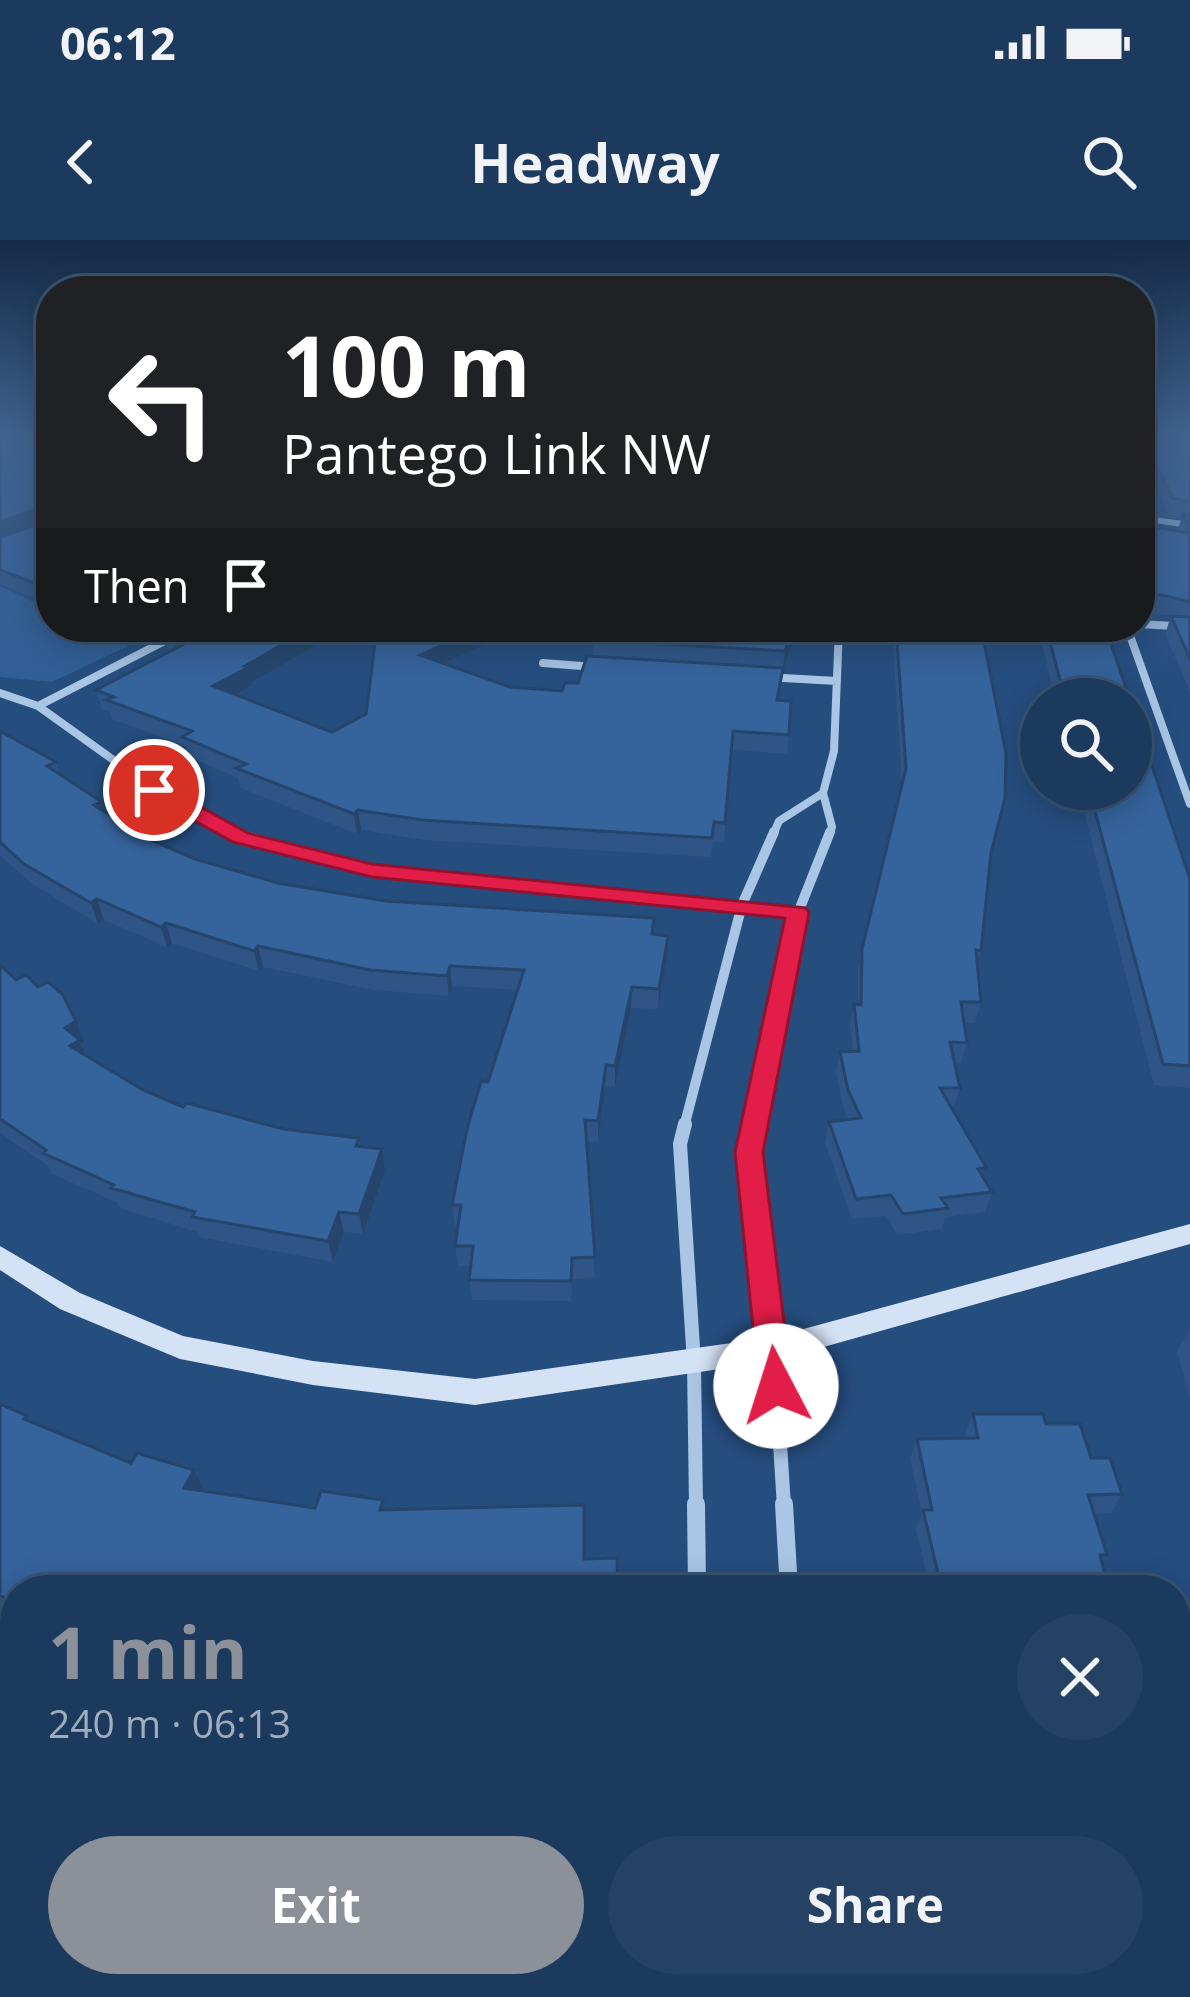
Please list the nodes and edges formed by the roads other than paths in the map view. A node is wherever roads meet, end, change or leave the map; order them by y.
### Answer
1 (1155, 524) edge
2 (1190, 525) edge
3 (1155, 625) edge
4 (1190, 627) edge
5 (162, 642) edge
6 (838, 642) edge
7 (1131, 642) edge
8 (542, 663) dead end
9 (610, 668) edge
10 (747, 676) edge
11 (837, 681) junction
12 (0, 693) edge
13 (38, 706) junction
14 (823, 793) junction
15 (1190, 804) edge
16 (742, 905) junction
17 (798, 913) junction
18 (1190, 1234) edge
19 (0, 1256) edge
20 (774, 1349) junction
21 (694, 1364) junction
22 (697, 1575) edge
23 (788, 1575) edge

1 - 2 street
3 - 4 street
5 - 13 street
6 - 11 street
7 - 15 street
8 - 9 street
10 - 11 street
11 - 14 street
12 - 13 street
13 - 16 street
14 - 16 street
14 - 17 street
16 - 17 street
16 - 21 street
17 - 20 street
18 - 20 street
19 - 21 street
20 - 21 street
20 - 23 street
21 - 22 street

